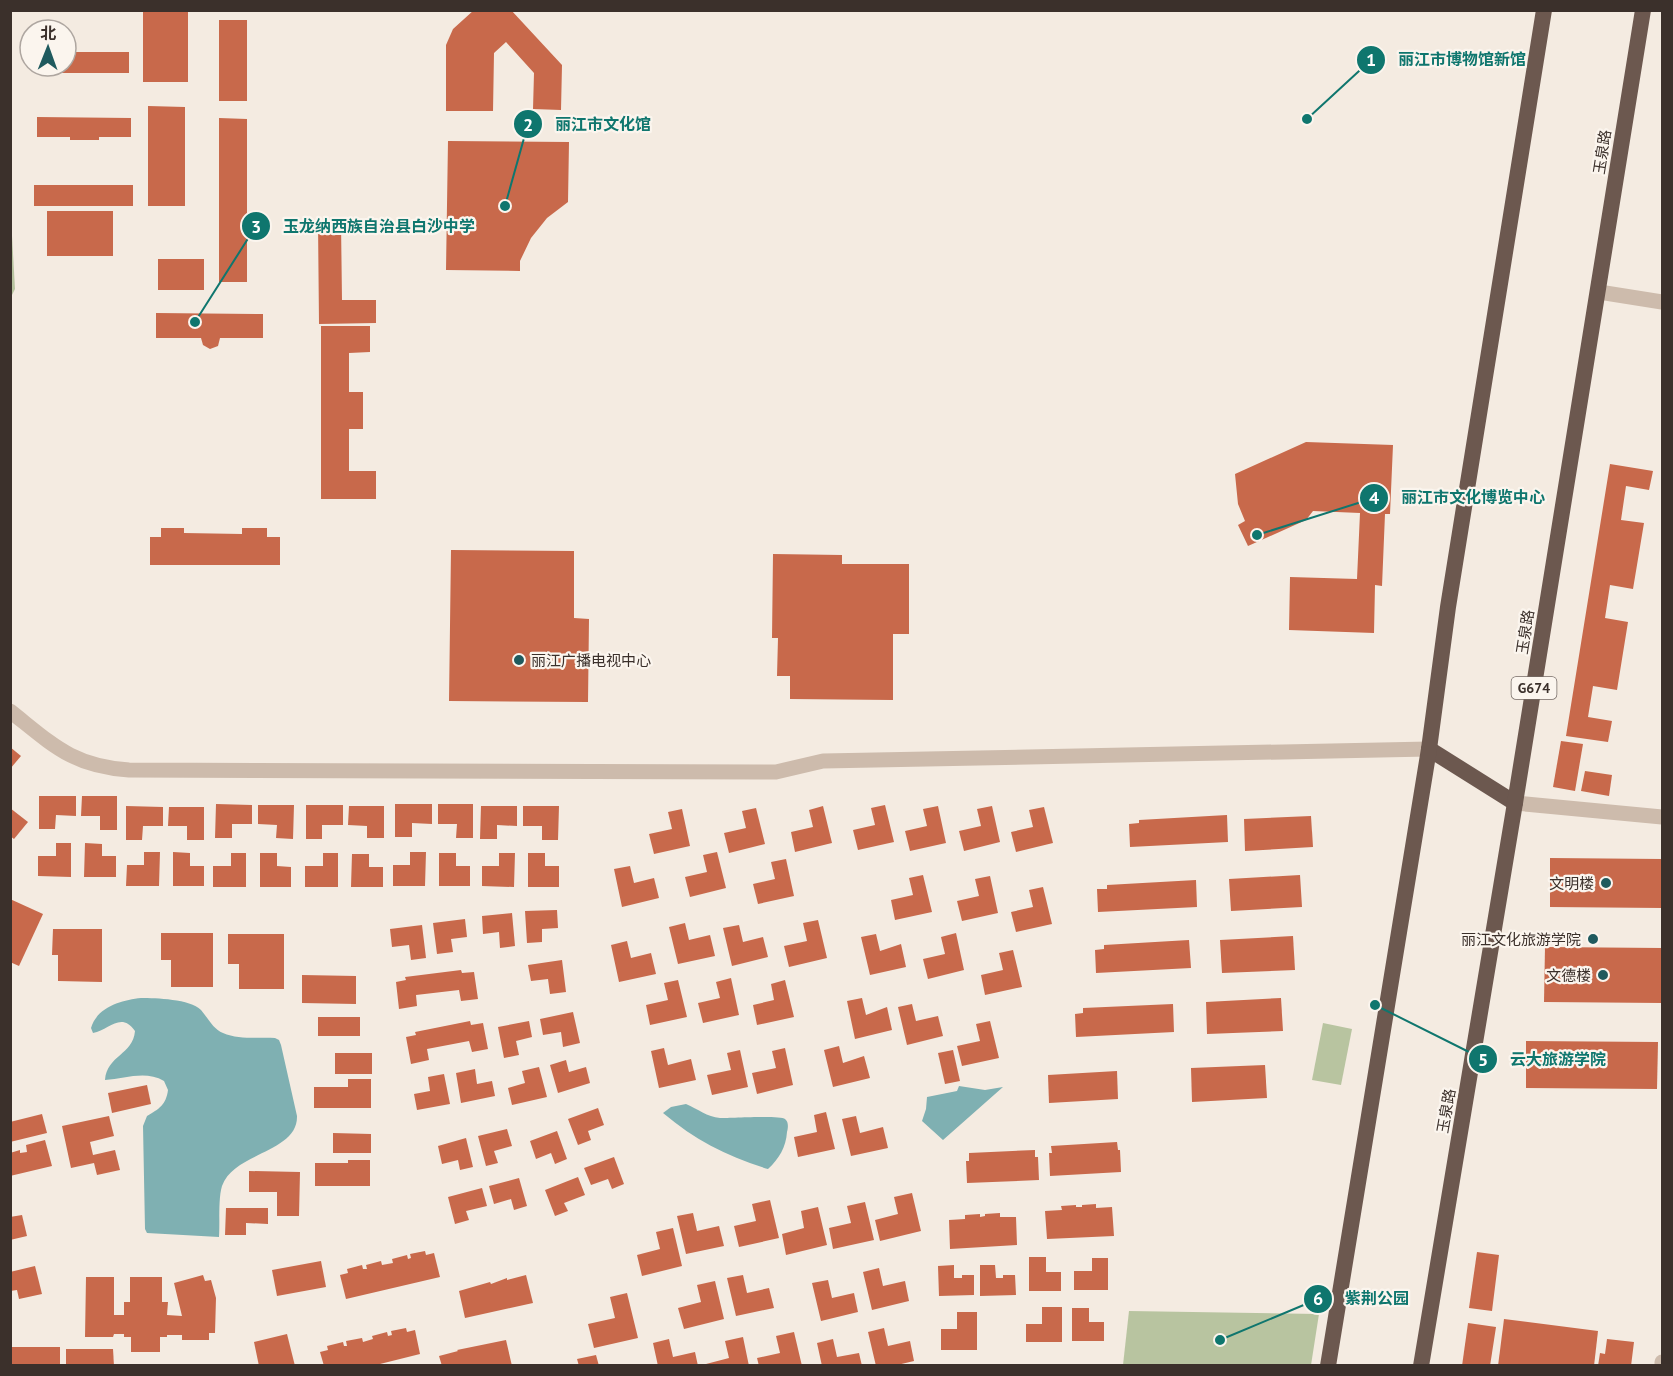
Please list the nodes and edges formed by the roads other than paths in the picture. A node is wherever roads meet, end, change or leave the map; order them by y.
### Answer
1 (1544, 10) edge
2 (1643, 10) edge
3 (1599, 292) junction
4 (1662, 302) edge
5 (10, 711) edge
6 (1429, 749) junction
7 (1515, 803) junction
8 (1662, 817) edge
9 (1328, 1365) edge
10 (1421, 1365) edge

1 - 6 highway
2 - 3 highway, 玉泉路 / G674
3 - 4 street
3 - 7 highway, 玉泉路 / G674
5 - 6 street
6 - 7 highway
6 - 9 highway
7 - 8 street
7 - 10 highway, 玉泉路 / G674

